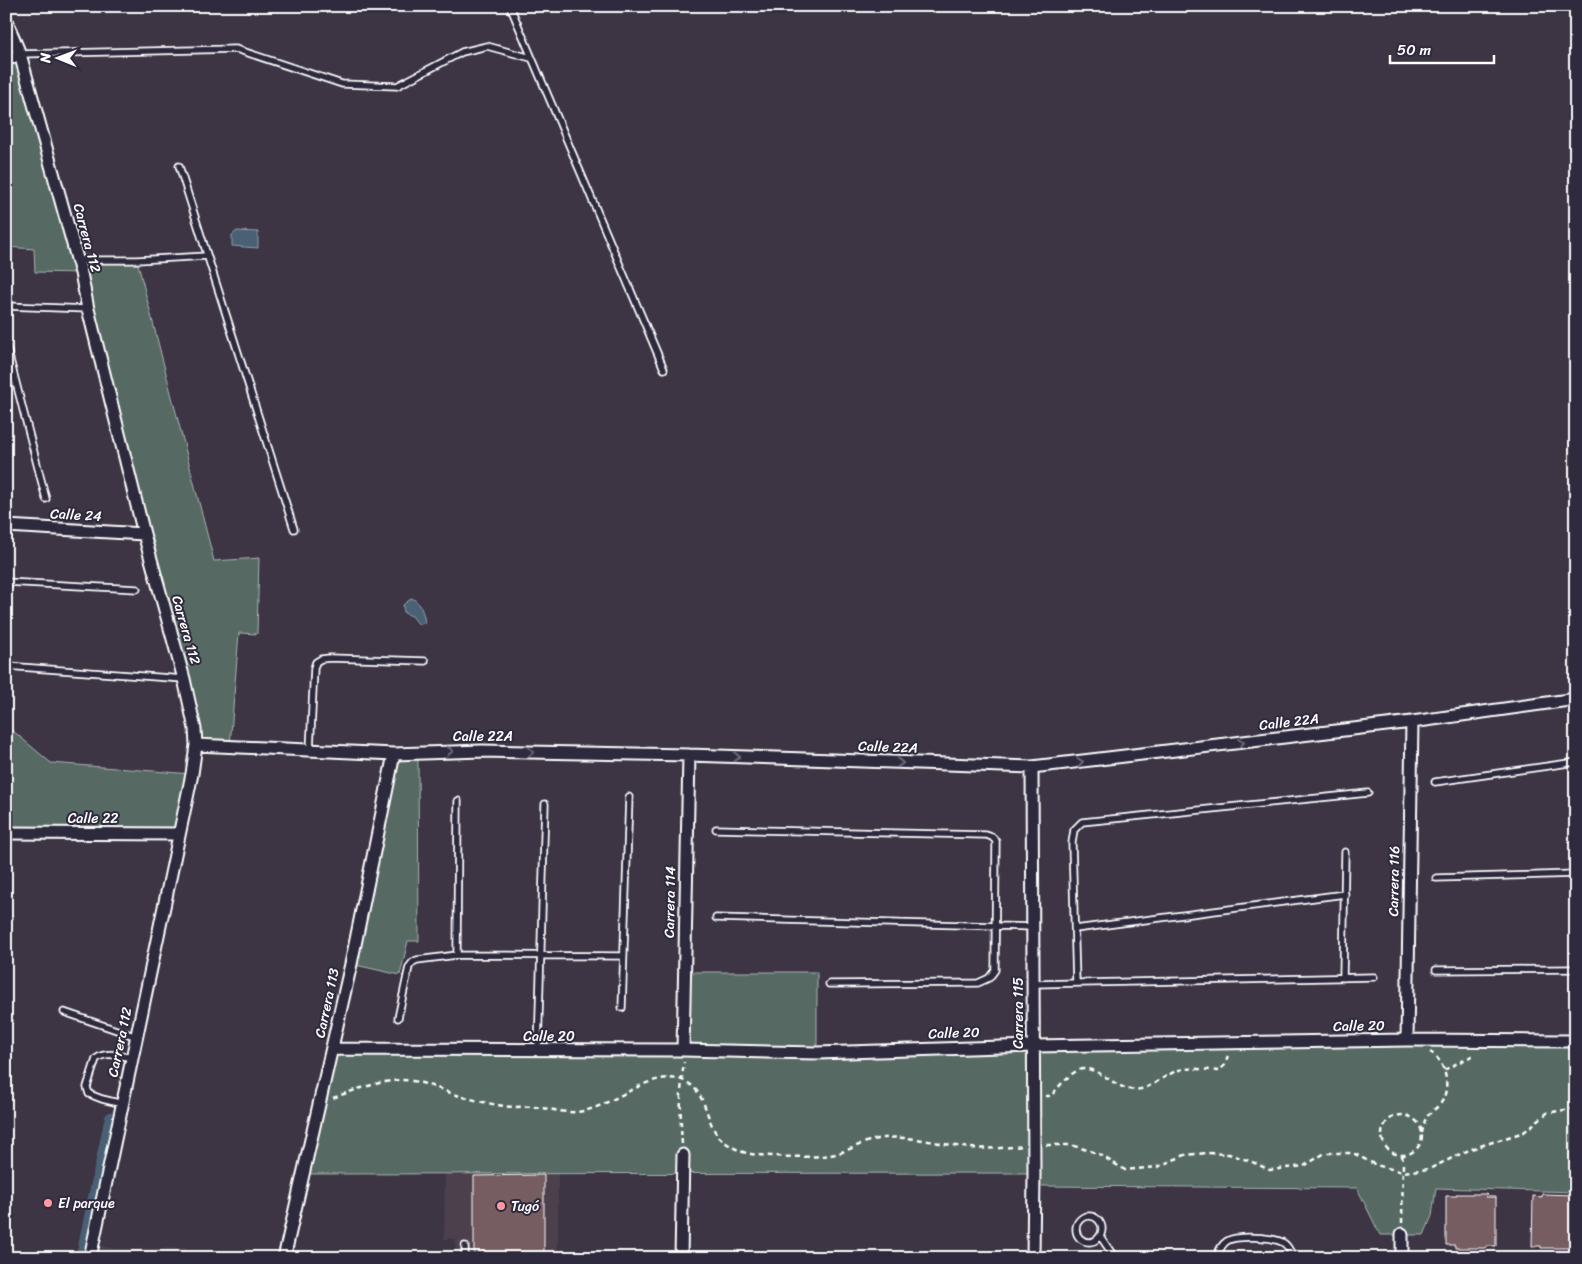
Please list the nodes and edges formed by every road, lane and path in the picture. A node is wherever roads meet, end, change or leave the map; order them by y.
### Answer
1 (510, 6) edge
2 (6, 20) edge
3 (20, 54) junction
4 (530, 58) junction
5 (6, 60) edge
6 (179, 166) dead end
7 (207, 256) junction
8 (78, 260) junction
9 (6, 306) edge
10 (88, 309) junction
11 (6, 344) edge
12 (664, 370) dead end
13 (46, 499) dead end
14 (6, 526) edge
15 (294, 529) dead end
16 (144, 534) junction
17 (6, 582) edge
18 (137, 589) dead end
19 (425, 661) dead end
20 (6, 666) edge
21 (184, 679) junction
22 (1576, 699) edge
23 (1412, 722) junction
24 (196, 745) junction
25 (310, 750) junction
26 (394, 754) junction
27 (689, 755) junction
28 (1576, 762) edge
29 (1032, 768) junction
30 (1435, 782) dead end
31 (1368, 793) dead end
32 (629, 796) dead end
33 (458, 801) dead end
34 (545, 804) dead end
35 (716, 830) dead end
36 (6, 833) edge
37 (179, 834) junction
38 (1345, 852) dead end
39 (1576, 874) edge
40 (1436, 878) dead end
41 (1344, 894) junction
42 (716, 918) dead end
43 (996, 926) junction
44 (1033, 927) junction
45 (1075, 929) junction
46 (457, 955) junction
47 (540, 956) junction
48 (623, 956) junction
49 (1576, 969) edge
50 (1436, 970) dead end
51 (1374, 977) dead end
52 (1343, 978) junction
53 (828, 984) dead end
54 (1033, 984) junction
55 (1076, 984) junction
56 (622, 1008) dead end
57 (64, 1012) dead end
58 (398, 1018) dead end
59 (137, 1037) junction
60 (1407, 1040) junction
61 (1576, 1041) edge
62 (1233, 1043) junction
63 (1033, 1046) junction
64 (333, 1049) junction
65 (683, 1050) junction
66 (538, 1051) junction
67 (1479, 1053) dead end
68 (132, 1058) junction
69 (681, 1080) junction
70 (1034, 1096) junction
71 (320, 1102) junction
72 (123, 1104) junction
73 (1576, 1108) edge
74 (1422, 1134) junction
75 (1034, 1145) junction
76 (683, 1155) joint
77 (1402, 1155) junction
78 (1403, 1172) junction
79 (1402, 1234) joint
80 (1100, 1236) junction
81 (465, 1246) dead end
82 (90, 1258) edge
83 (284, 1258) edge
84 (465, 1258) edge
85 (680, 1258) edge
86 (1033, 1258) edge
87 (1115, 1258) edge
88 (1216, 1258) edge
89 (1293, 1258) edge
90 (1402, 1258) edge

1 - 4 lane
2 - 3 street, Carrera 112
3 - 4 lane
3 - 5 street
3 - 8 street, Carrera 112
4 - 12 lane
6 - 7 lane
7 - 8 lane
7 - 15 lane
8 - 10 street, Carrera 112
9 - 10 lane
10 - 16 street, Carrera 112
11 - 13 lane
14 - 16 street, Calle 24
16 - 21 street, Carrera 112
17 - 18 lane
19 - 25 lane
20 - 21 lane
21 - 24 street, Carrera 112
22 - 23 street, Calle 22A
29 -> 23 street, Calle 22A
23 - 60 street, Carrera 116
24 - 25 street, Calle 22A
24 - 37 street, Carrera 112
25 - 26 street, Calle 22A
26 -> 27 street, Calle 22A
26 - 64 street, Carrera 113
27 -> 29 street, Calle 22A
27 - 65 street, Carrera 114
28 - 30 lane
29 - 44 street, Carrera 115
31 - 45 lane
32 - 48 lane
33 - 46 lane
34 - 47 lane
35 - 43 lane
36 - 37 street, Calle 22
37 - 59 street, Carrera 112
38 - 41 lane
39 - 40 lane
41 - 45 lane
41 - 52 lane
42 - 43 lane
43 - 44 lane
43 - 53 lane
44 - 54 street, Carrera 115
45 - 55 lane
46 - 47 lane
46 - 58 lane
47 - 48 lane
47 - 66 lane
48 - 56 lane
49 - 50 lane
51 - 52 lane
52 - 55 lane
54 - 55 lane
54 - 63 street, Carrera 115
57 - 59 lane
59 - 68 street, Carrera 112
60 - 61 street, Calle 20
60 - 62 street, Calle 20
62 - 63 street, Calle 20
62 - 70 path
63 - 65 street, Calle 20
63 - 70 street, Carrera 115
64 - 66 street, Calle 20
64 - 71 street, Carrera 113
65 - 66 street, Calle 20
65 - 69 path
67 - 74 path
68 - 72 street, Carrera 112
68 - 72 lane
69 - 71 path
69 - 75 path
69 - 76 path
70 - 75 street, Carrera 115
71 - 83 street, Carrera 113
72 - 82 street, Carrera 112
73 - 78 path
74 - 77 path
74 - 77 path
75 - 78 path
75 - 86 street, Carrera 115
76 - 85 street
77 - 78 path
78 - 79 path
79 - 90 street
80 - 80 lane
80 - 87 lane
81 - 84 lane
88 - 89 lane

